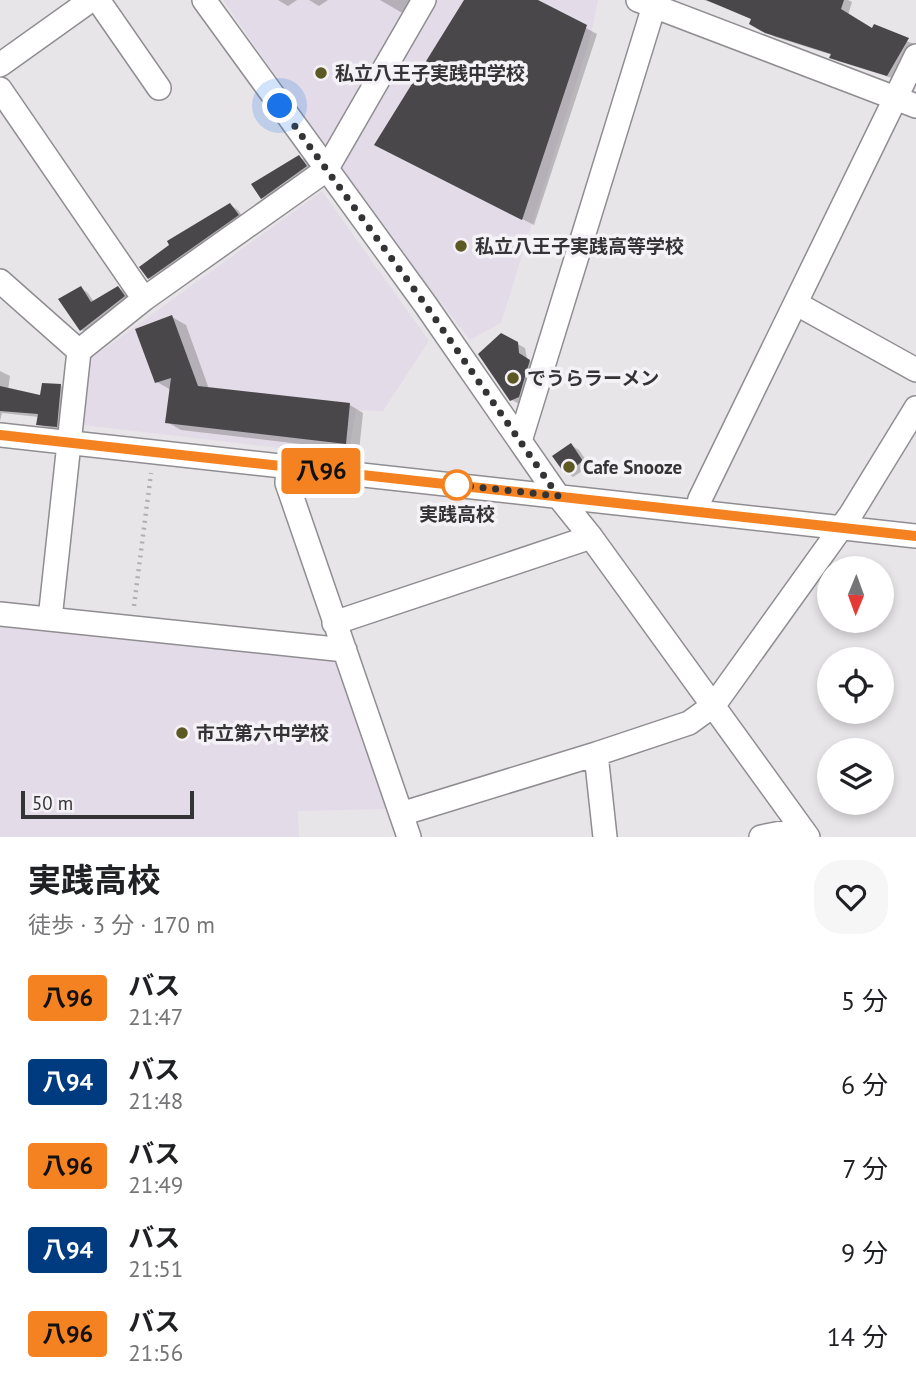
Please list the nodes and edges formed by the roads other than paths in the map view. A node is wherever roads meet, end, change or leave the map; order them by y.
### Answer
1 (91, 0) edge
2 (98, 0) edge
3 (204, 0) edge
4 (425, 0) edge
5 (646, 3) edge
6 (916, 56) edge
7 (0, 65) edge
8 (159, 88) dead end
9 (0, 89) edge
10 (906, 102) edge
11 (326, 170) junction
12 (5, 291) edge
13 (144, 299) junction
14 (797, 304) junction
15 (79, 351) junction
16 (916, 370) edge
17 (916, 408) edge
18 (0, 435) edge
19 (520, 440) junction
20 (68, 443) junction
21 (288, 467) junction
22 (558, 496) junction
23 (697, 511) junction
24 (841, 528) junction
25 (916, 536) edge
26 (591, 537) junction
27 (0, 614) edge
28 (50, 619) junction
29 (334, 623) junction
30 (345, 650) junction
31 (714, 705) junction
32 (596, 754) junction
33 (401, 814) junction
34 (805, 833) edge
35 (410, 837) edge
36 (605, 837) edge
37 (761, 837) edge

1 - 7 street
2 - 8 street
3 - 11 street
4 - 11 street
5 - 10 street
5 - 19 street
6 - 10 street
9 - 13 street
10 - 14 street
11 - 13 street
11 - 19 street
12 - 15 street
13 - 15 street
14 - 16 street
14 - 23 street
15 - 20 street
17 - 24 street
18 - 20 street
19 - 22 street
20 - 21 street
20 - 28 street
21 - 22 street
21 - 29 street
22 - 23 street
22 - 26 street
23 - 24 street
24 - 25 street
24 - 31 street
26 - 29 street
26 - 31 street
27 - 28 street
28 - 30 street
29 - 30 street
30 - 33 street
31 - 32 street
31 - 34 street
32 - 33 street
32 - 36 street
33 - 35 street
34 - 37 street

